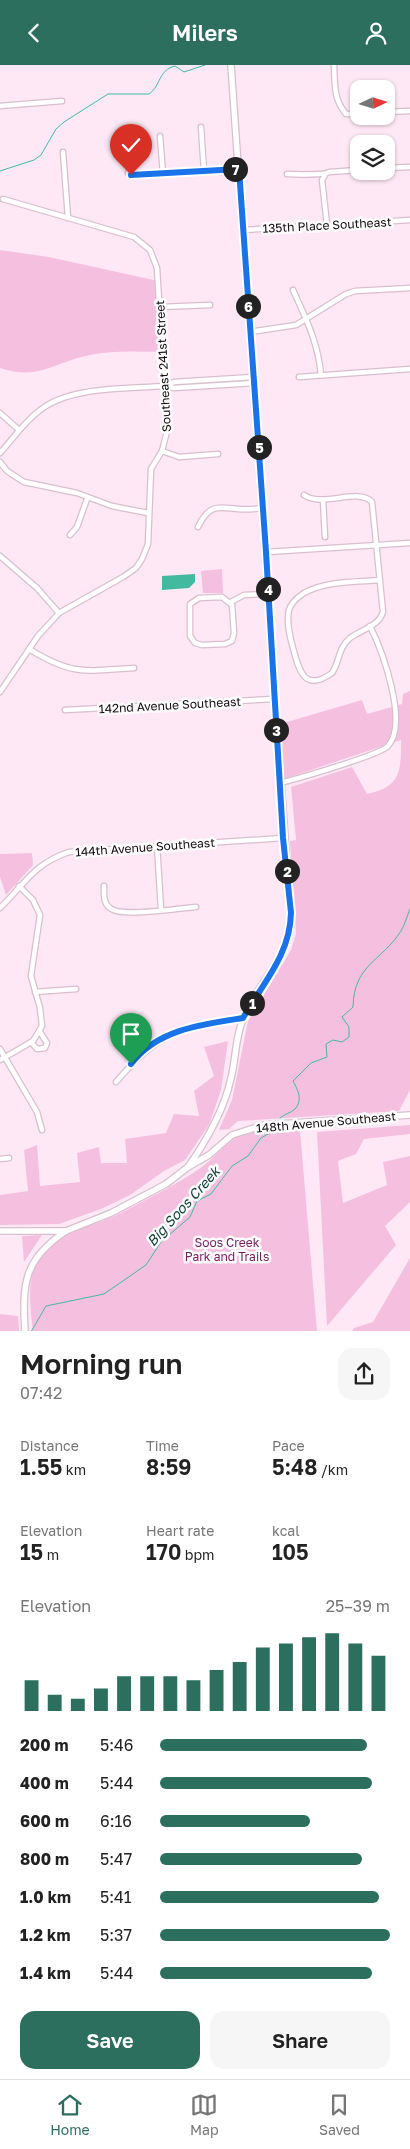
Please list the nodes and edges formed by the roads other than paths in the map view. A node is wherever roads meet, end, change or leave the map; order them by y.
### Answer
1 (231, 65) edge
2 (334, 65) edge
3 (62, 101) dead end
4 (0, 106) edge
5 (410, 111) edge
6 (395, 112) edge
7 (350, 113) edge
8 (201, 127) dead end
9 (160, 136) dead end
10 (63, 152) dead end
11 (410, 167) edge
12 (395, 168) edge
13 (239, 169) junction
14 (204, 171) junction
15 (350, 171) edge
16 (128, 173) dead end
17 (163, 174) junction
18 (287, 174) dead end
19 (325, 175) junction
20 (0, 194) edge
21 (1, 200) edge
22 (68, 218) junction
23 (410, 220) edge
24 (327, 225) junction
25 (243, 230) junction
26 (410, 287) edge
27 (293, 290) dead end
28 (210, 305) dead end
29 (160, 307) junction
30 (306, 319) junction
31 (250, 332) junction
32 (410, 369) edge
33 (321, 375) junction
34 (299, 377) dead end
35 (254, 380) junction
36 (165, 386) junction
37 (0, 413) edge
38 (19, 430) junction
39 (162, 451) junction
40 (0, 453) edge
41 (218, 454) dead end
42 (0, 462) edge
43 (304, 495) dead end
44 (88, 499) junction
45 (323, 500) junction
46 (263, 508) junction
47 (148, 513) junction
48 (198, 527) dead end
49 (70, 535) dead end
50 (325, 537) dead end
51 (410, 543) edge
52 (375, 545) junction
53 (266, 552) junction
54 (0, 556) edge
55 (380, 580) junction
56 (268, 594) junction
57 (231, 602) junction
58 (59, 613) junction
59 (370, 626) junction
60 (30, 649) junction
61 (134, 668) dead end
62 (0, 692) edge
63 (274, 699) junction
64 (65, 710) dead end
65 (280, 783) junction
66 (283, 838) junction
67 (157, 845) junction
68 (19, 886) junction
69 (104, 886) dead end
70 (196, 907) dead end
71 (0, 908) edge
72 (161, 909) junction
73 (76, 989) dead end
74 (35, 992) junction
75 (243, 1018) junction
76 (40, 1032) junction
77 (32, 1042) junction
78 (0, 1049) edge
79 (2, 1059) edge
80 (116, 1082) dead end
81 (410, 1115) edge
82 (42, 1130) dead end
83 (9, 1158) dead end
84 (0, 1159) edge
85 (188, 1167) junction
86 (0, 1231) edge
87 (66, 1231) junction
88 (25, 1331) edge

1 - 13 main road
2 - 7 street
3 - 4 street
5 - 6 street
8 - 14 street
9 - 17 street
10 - 22 street
11 - 12 street
13 - 14 street
13 - 25 main road
14 - 17 street
15 - 19 street
16 - 17 street
18 - 19 street
19 - 24 street
20 - 21 street
21 - 22 street
22 - 29 street, Southeast 241st Street
23 - 24 street, 135th Place Southeast
24 - 25 street, 135th Place Southeast
25 - 31 main road
26 - 30 street
27 - 30 street
28 - 29 street
29 - 36 street, Southeast 241st Street
30 - 31 street
30 - 33 street
31 - 35 main road
32 - 33 street
33 - 34 street
35 - 36 street
35 - 46 main road
36 - 38 street
36 - 39 street, Southeast 241st Street
37 - 38 street
38 - 40 street
39 - 41 street
39 - 47 street, Southeast 241st Street
42 - 44 street
43 - 45 street
44 - 47 street
44 - 49 street
45 - 50 street
45 - 52 street
46 - 48 street
46 - 53 main road
47 - 58 street, Southeast 241st Street
51 - 52 street
52 - 53 street
52 - 55 street
53 - 56 main road
54 - 58 street
55 - 59 street
55 - 59 street
56 - 57 street
56 - 63 main road
57 - 57 street
58 - 60 street
59 - 65 street
60 - 61 street
60 - 62 street
63 - 64 street, 142nd Avenue Southeast
63 - 65 main road
65 - 66 main road
66 - 67 street, 144th Avenue Southeast
66 - 75 main road
67 - 68 street, 144th Avenue Southeast
67 - 72 street
68 - 71 street, 144th Avenue Southeast
68 - 74 street
69 - 72 street
70 - 72 street
73 - 74 street
74 - 76 street
75 - 80 street
75 - 85 main road
76 - 77 street
76 - 77 street
77 - 79 street
78 - 79 street
79 - 82 street
81 - 85 main road, 148th Avenue Southeast
83 - 84 street
85 - 87 main road, 148th Avenue Southeast
86 - 87 main road, 148th Avenue Southeast
87 - 88 main road

